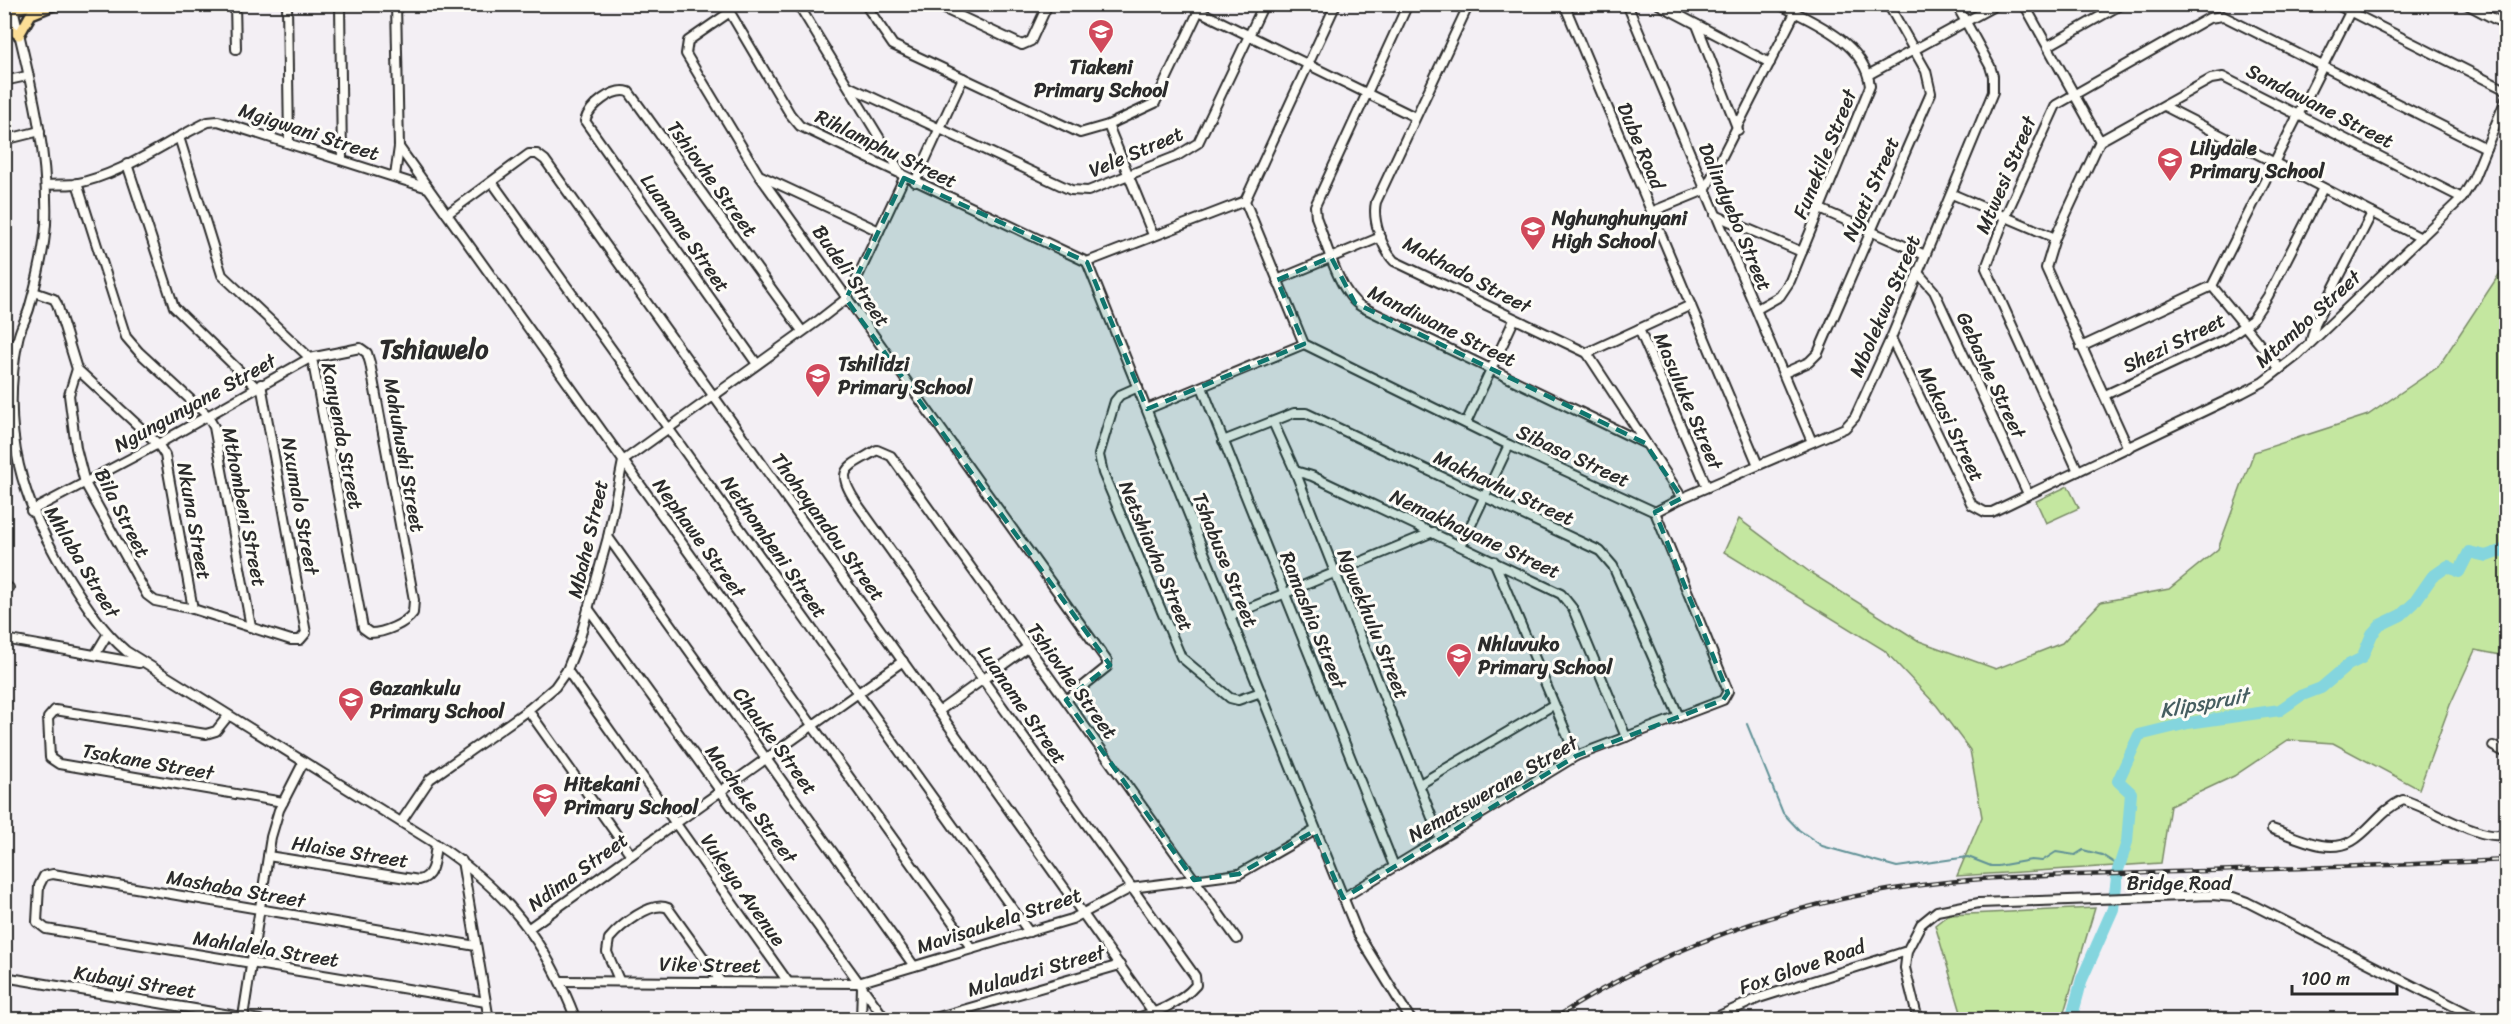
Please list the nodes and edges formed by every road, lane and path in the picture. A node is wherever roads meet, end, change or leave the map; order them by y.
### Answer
1 (38, 4) edge
2 (56, 4) edge
3 (235, 4) edge
4 (287, 4) edge
5 (340, 4) edge
6 (798, 4) edge
7 (865, 4) edge
8 (934, 4) edge
9 (1048, 4) edge
10 (1264, 4) edge
11 (1336, 4) edge
12 (1408, 4) edge
13 (1469, 4) edge
14 (1627, 4) edge
15 (1658, 4) edge
16 (1778, 4) edge
17 (1888, 4) edge
18 (1956, 4) edge
19 (1998, 4) edge
20 (2024, 4) edge
21 (2122, 4) edge
22 (2335, 4) edge
23 (2466, 4) edge
24 (397, 5) edge
25 (1567, 5) edge
26 (10, 8) edge
27 (727, 8) edge
28 (1200, 8) edge
29 (2350, 12) junction
30 (1795, 13) junction
31 (1966, 22) junction
32 (4, 24) edge
33 (1696, 25) junction
34 (2506, 25) edge
35 (19, 35) junction
36 (1249, 36) junction
37 (2048, 46) junction
38 (236, 49) dead end
39 (1914, 50) junction
40 (1770, 63) junction
41 (1307, 65) junction
42 (2323, 66) junction
43 (1868, 75) junction
44 (27, 76) junction
45 (963, 78) junction
46 (4, 81) edge
47 (849, 86) junction
48 (2506, 90) edge
49 (1368, 93) junction
50 (2075, 93) junction
51 (2506, 99) edge
52 (2164, 106) junction
53 (2300, 115) junction
54 (1415, 117) junction
55 (585, 121) joint
56 (1108, 125) junction
57 (941, 128) junction
58 (1738, 130) junction
59 (40, 131) junction
60 (179, 137) junction
61 (4, 140) edge
62 (2100, 141) junction
63 (289, 142) junction
64 (399, 147) junction
65 (2486, 148) junction
66 (342, 159) junction
67 (2273, 163) junction
68 (127, 164) junction
69 (759, 175) junction
70 (395, 176) junction
71 (1129, 176) junction
72 (904, 178) junction
73 (492, 182) junction
74 (915, 182) junction
75 (78, 183) junction
76 (46, 185) junction
77 (430, 188) junction
78 (2323, 188) junction
79 (1705, 190) junction
80 (1952, 194) junction
81 (2462, 198) junction
82 (1245, 201) junction
83 (1820, 209) junction
84 (1651, 212) junction
85 (2372, 213) junction
86 (447, 214) junction
87 (1715, 215) junction
88 (2005, 217) junction
89 (1870, 230) junction
90 (879, 231) junction
91 (1153, 235) junction
92 (1381, 237) junction
93 (2421, 237) junction
94 (2055, 238) junction
95 (1802, 252) junction
96 (1925, 255) junction
97 (1331, 256) junction
98 (1087, 262) junction
99 (1918, 273) junction
100 (1276, 280) junction
101 (2212, 286) junction
102 (34, 292) junction
103 (846, 299) junction
104 (1691, 305) junction
105 (1757, 309) junction
106 (1514, 320) junction
107 (2245, 325) junction
108 (1639, 329) junction
109 (802, 332) junction
110 (18, 337) junction
111 (1891, 338) junction
112 (2311, 340) junction
113 (1304, 344) junction
114 (2081, 347) junction
115 (1587, 353) junction
116 (4, 358) edge
117 (310, 358) junction
118 (757, 364) junction
119 (77, 369) junction
120 (1492, 369) junction
121 (2280, 369) junction
122 (1784, 373) junction
123 (258, 386) junction
124 (1138, 387) junction
125 (1202, 387) junction
126 (2105, 395) junction
127 (714, 396) junction
128 (8, 407) edge
129 (1147, 409) junction
130 (207, 415) junction
131 (1628, 416) junction
132 (1273, 422) junction
133 (1466, 423) junction
134 (668, 427) junction
135 (1616, 427) junction
136 (1223, 441) junction
137 (1812, 442) junction
138 (1645, 443) junction
139 (158, 444) junction
140 (1509, 446) junction
141 (2128, 448) junction
142 (877, 450) joint
143 (623, 461) junction
144 (1758, 465) junction
145 (1294, 471) junction
146 (2078, 471) junction
147 (85, 483) junction
148 (1707, 487) junction
149 (2028, 494) junction
150 (1484, 496) junction
151 (1682, 498) junction
152 (32, 511) junction
153 (1655, 512) junction
154 (1992, 512) joint
155 (1433, 532) junction
156 (608, 537) junction
157 (1461, 546) junction
158 (1494, 561) junction
159 (1335, 574) junction
160 (1284, 594) junction
161 (588, 608) junction
162 (193, 609) junction
163 (1230, 616) junction
164 (407, 620) joint
165 (251, 627) junction
166 (306, 633) joint
167 (108, 635) junction
168 (4, 639) edge
169 (1028, 647) junction
170 (95, 654) junction
171 (903, 661) junction
172 (143, 664) junction
173 (567, 670) junction
174 (983, 679) junction
175 (1261, 692) junction
176 (857, 693) junction
177 (1066, 700) junction
178 (1553, 705) junction
179 (528, 710) junction
180 (939, 711) junction
181 (228, 716) junction
182 (1679, 717) junction
183 (812, 725) junction
184 (1626, 737) junction
185 (2493, 746) dead end
186 (2506, 753) edge
187 (1576, 756) junction
188 (767, 758) junction
189 (303, 763) junction
190 (1420, 784) junction
191 (721, 790) junction
192 (283, 802) junction
193 (401, 822) junction
194 (675, 822) junction
195 (2272, 829) dead end
196 (1314, 831) junction
197 (2506, 832) edge
198 (1440, 838) junction
199 (436, 844) junction
200 (631, 855) junction
201 (268, 856) junction
202 (462, 861) junction
203 (1394, 866) junction
204 (1194, 880) junction
205 (1131, 888) junction
206 (1343, 898) junction
207 (259, 910) junction
208 (1083, 914) junction
209 (41, 927) joint
210 (529, 928) junction
211 (1029, 932) junction
212 (1237, 939) dead end
213 (477, 946) junction
214 (972, 949) junction
215 (1906, 951) junction
216 (250, 964) junction
217 (1119, 965) junction
218 (914, 966) junction
219 (4, 977) edge
220 (619, 980) junction
221 (560, 981) junction
222 (721, 982) junction
223 (788, 982) junction
224 (860, 985) junction
225 (486, 1002) junction
226 (1153, 1012) junction
227 (243, 1017) junction
228 (260, 1020) edge
229 (489, 1020) edge
230 (576, 1020) edge
231 (861, 1020) edge
232 (886, 1020) edge
233 (928, 1020) edge
234 (1130, 1020) edge
235 (1411, 1020) edge
236 (1710, 1020) edge
237 (1918, 1020) edge
238 (2481, 1020) edge

1 - 26 main road
2 - 35 main road
3 - 38 street
4 - 63 street
5 - 66 street
6 - 47 street
7 - 45 street
8 - 9 street
10 - 36 street, Vele Street
11 - 41 street
12 - 49 street, Mandiwane Street
13 - 54 street, Makhado Street
14 - 79 street, Dalindyebo Street
15 - 33 street
16 - 30 street, Funekile Street
17 - 39 street, Nyati Street
18 - 31 street, Mbolekwa Street
19 - 31 street
20 - 37 street
21 - 37 street
22 - 29 street
23 - 34 street
24 - 64 street
25 - 84 street, Dube Road
26 - 35 street, Mhlaba Street
27 - 69 street, Budeli Street
27 - 72 street, Rihlamphu Street
28 - 36 street
28 - 56 street
29 - 42 street
29 - 48 street
30 - 40 street
30 - 43 street, Funekile Street
31 - 39 street
31 - 80 street, Mbolekwa Street
32 - 35 main road
33 - 40 street
33 - 58 street
35 - 44 street, Mhlaba Street
36 - 41 street
36 - 71 street, Vele Street
37 - 50 street
39 - 43 street
39 - 89 street, Nyati Street
40 - 58 street
41 - 49 street
41 - 82 street
42 - 50 street, Mtwesi Street
42 - 53 street
42 - 65 street, Mtwesi Street
43 - 83 street, Funekile Street
44 - 46 street
44 - 59 street, Mhlaba Street
45 - 56 street
45 - 57 street
47 - 57 street, Vele Street
47 - 72 street
49 - 54 street
49 - 97 street, Mandiwane Street
50 - 62 street
50 - 88 street, Mtwesi Street
51 - 65 street, Mtambo Street
52 - 53 street, Sandawane Street
52 - 62 street, Sandawane Street
52 - 67 street
53 - 67 street
53 - 81 street, Sandawane Street
54 - 92 street, Makhado Street
55 - 109 street, Tshiovhe Street
55 - 118 street, Luaname Street
56 - 71 street
57 - 71 street, Vele Street
57 - 74 street
58 - 79 street
59 - 61 street
59 - 76 street, Mhlaba Street
60 - 63 street, Mgigwani Street
60 - 68 street, Mgigwani Street
60 - 117 street, Kanyenda Street
62 - 94 street
63 - 66 street, Mgigwani Street
64 - 70 street
64 - 77 street, Nephawe Street
65 - 81 street, Mtambo Street
66 - 70 street, Mgigwani Street
67 - 78 street
67 - 101 street
68 - 75 street, Mgigwani Street
68 - 123 street
69 - 90 street
69 - 103 street, Budeli Street
70 - 77 street, Mgigwani Street
71 - 91 street
72 - 74 street, Rihlamphu Street
72 - 90 street
73 - 86 street, Thohoyandou Street
73 - 127 street, Thohoyandou Street
73 - 134 street, Nethombeni Street
74 - 98 street, Rihlamphu Street
75 - 76 street, Mgigwani Street
75 - 130 street, Mthombeni Street
76 - 102 street, Mhlaba Street
77 - 86 street, Nephawe Street
78 - 85 street
78 - 107 street, Shezi Street
79 - 84 street
79 - 87 street, Dalindyebo Street
80 - 88 street
80 - 96 street, Mbolekwa Street
81 - 93 street, Mtambo Street
82 - 91 street
82 - 100 street
83 - 89 street
83 - 95 street, Funekile Street
84 - 104 street, Dube Road
85 - 93 street
85 - 112 street
86 - 143 street, Nephawe Street
87 - 95 street
87 - 105 street, Dalindyebo Street
88 - 94 street
88 - 146 street, Mtwesi Street
89 - 96 street
89 - 122 street, Nyati Street
90 - 103 street
91 - 98 street
92 - 97 street
92 - 106 street, Makhado Street
93 - 112 street, Mtambo Street
94 - 114 street
95 - 105 street, Funekile Street
96 - 99 street, Mbolekwa Street
97 - 100 street
97 - 120 street, Mandiwane Street
98 - 124 street, Tshabuse Street
99 - 111 street, Mbolekwa Street
99 - 149 street, Gebashe Street
100 - 113 street
101 - 107 street
101 - 114 street
102 - 110 street, Mhlaba Street
102 - 119 street
103 - 109 street, Mbahe Street
103 - 177 street, Budeli Street
104 - 108 street
104 - 144 street, Dube Road
105 - 122 street, Dalindyebo Street
106 - 115 street, Makhado Street
106 - 120 street
107 - 121 street
107 - 126 street, Shezi Street
108 - 115 street
108 - 148 street, Masuluke Street
109 - 118 street, Mbahe Street
110 - 116 street
110 - 128 street, Mhlaba Street
111 - 137 street, Mbolekwa Street
111 - 154 street, Makasi Street
112 - 121 street, Mtambo Street
113 - 125 street
113 - 133 street, Sibasa Street
114 - 126 street
115 - 131 street
117 - 123 street, Ngungunyane Street
117 - 164 street, Kanyenda Street
117 - 164 street, Mahuhushi Street
118 - 127 street, Mbahe Street
119 - 139 street, Nkuna Street
119 - 147 street, Bila Street
120 - 133 street
120 - 135 street, Mandiwane Street
121 - 141 street, Mtambo Street
122 - 137 street, Dalindyebo Street
123 - 130 street, Ngungunyane Street
123 - 166 street, Nxumalo Street
124 - 129 street, Tshabuse Street
124 - 175 street, Netshiavha Street
125 - 129 street
125 - 136 street, Ramashia Street
126 - 141 street
127 - 134 street, Mbahe Street
127 - 171 street, Thohoyandou Street
128 - 152 street, Mhlaba Street
129 - 163 street, Tshabuse Street
130 - 139 street, Ngungunyane Street
130 - 165 street, Mthombeni Street
131 - 135 street
131 - 138 street
132 - 136 street, Makhavhu Street
132 - 145 street, Ngwekhulu Street
132 - 150 street, Makhavhu Street
133 - 140 street, Sibasa Street
134 - 143 street, Mbahe Street
134 - 176 street, Nethombeni Street
135 - 138 street, Mandiwane Street
136 - 160 street, Ramashia Street
137 - 144 street, Mbolekwa Street
138 - 151 street
139 - 147 street, Ngungunyane Street
139 - 162 street, Nkuna Street
140 - 150 street
140 - 153 street, Sibasa Street
141 - 146 street, Mtambo Street
142 - 169 street, Tshiovhe Street
142 - 174 street, Luaname Street
143 - 156 street, Mbahe Street
143 - 183 street, Nephawe Street
144 - 148 street, Mbolekwa Street
145 - 155 street, Nemakhayane Street
145 - 159 street, Ngwekhulu Street
146 - 149 street, Mtambo Street
147 - 152 street, Ngungunyane Street
147 - 162 street, Bila Street
148 - 151 street, Mbolekwa Street
149 - 154 street, Mtambo Street
150 - 157 street
150 - 182 street, Makhavhu Street
151 - 153 street, Mbolekwa Street
152 - 167 street, Mhlaba Street
153 - 182 street, Nematswerane Street
155 - 157 street, Nemakhayane Street
155 - 159 street
156 - 161 street, Mbahe Street
156 - 188 street, Chauke Street
157 - 158 street, Nemakhayane Street
158 - 178 street
158 - 184 street, Nemakhayane Street
159 - 160 street
159 - 190 street, Ngwekhulu Street
160 - 163 street
160 - 203 street, Ramashia Street
161 - 173 street, Mbahe Street
161 - 191 street, Macheke Street
162 - 165 street, Bila Street
163 - 175 street, Tshabuse Street
165 - 166 street, Bila Street
167 - 170 street
167 - 172 street, Mhlaba Street
168 - 170 street
169 - 174 street
169 - 177 street, Tshiovhe Street
170 - 172 street
171 - 176 street, Ndima Street
171 - 180 street, Thohoyandou Street
172 - 181 street, Mhlaba Street
173 - 179 street, Mbahe Street
173 - 194 street, Vukeya Avenue
174 - 180 street
174 - 205 street, Luaname Street
175 - 196 street, Tshabuse Street
176 - 183 street, Ndima Street
176 - 211 street, Nethombeni Street
177 - 204 street, Tshiovhe Street
178 - 187 street
178 - 190 street
179 - 193 street, Mbahe Street
179 - 200 street
180 - 208 street, Thohoyandou Street
181 - 189 street, Mhlaba Street
181 - 192 street, Tsakane Street
182 - 184 street, Nematswerane Street
183 - 188 street, Ndima Street
183 - 214 street, Nephawe Street
184 - 187 street, Nematswerane Street
185 - 186 street
187 - 198 street, Nematswerane Street
188 - 191 street, Ndima Street
188 - 218 street, Chauke Street
189 - 192 street
189 - 193 street, Mhlaba Street
190 - 198 street, Ngwekhulu Street
191 - 194 street, Ndima Street
191 - 224 street, Macheke Street
192 - 201 street
193 - 199 street, Mhlaba Street
194 - 200 street, Ndima Street
194 - 223 street, Vukeya Avenue
195 - 197 street
196 - 204 street, Mavisaukela Street
196 - 206 street, Tshabuse Street
198 - 203 street, Nematswerane Street
199 - 201 street, Hlaise Street
199 - 202 street, Mhlaba Street
200 - 210 street, Ndima Street
201 - 207 street
202 - 210 street, Mhlaba Street
202 - 213 street
203 - 206 street, Nematswerane Street
204 - 205 street, Mavisaukela Street
204 - 212 street, Tshiovhe Street
205 - 208 street, Mavisaukela Street
205 - 226 street, Luaname Street
206 - 235 street, Tshabuse Street
207 - 209 street, Mashaba Street
207 - 213 street, Mashaba Street
207 - 216 street
208 - 211 street, Mavisaukela Street
208 - 217 street, Thohoyandou Street
209 - 216 street, Mahlalela Street
210 - 221 street, Mhlaba Street
211 - 214 street, Mavisaukela Street
213 - 225 street
214 - 218 street, Mavisaukela Street
215 - 236 street, Fox Glove Road
215 - 237 street
215 - 238 street, Bridge Road
216 - 225 street, Mahlalela Street
216 - 227 street
217 - 226 street, Thohoyandou Street
217 - 233 street, Mulaudzi Street
218 - 224 street, Mavisaukela Street
219 - 227 street, Kubayi Street
220 - 221 street, Vike Street
220 - 222 street, Vike Street
220 - 222 street
221 - 230 street, Mhlaba Street
222 - 223 street, Vike Street
223 - 224 street, Vike Street
224 - 231 street
224 - 232 street, Macheke Street
225 - 229 street
226 - 234 street
227 - 228 street, Kubayi Street

